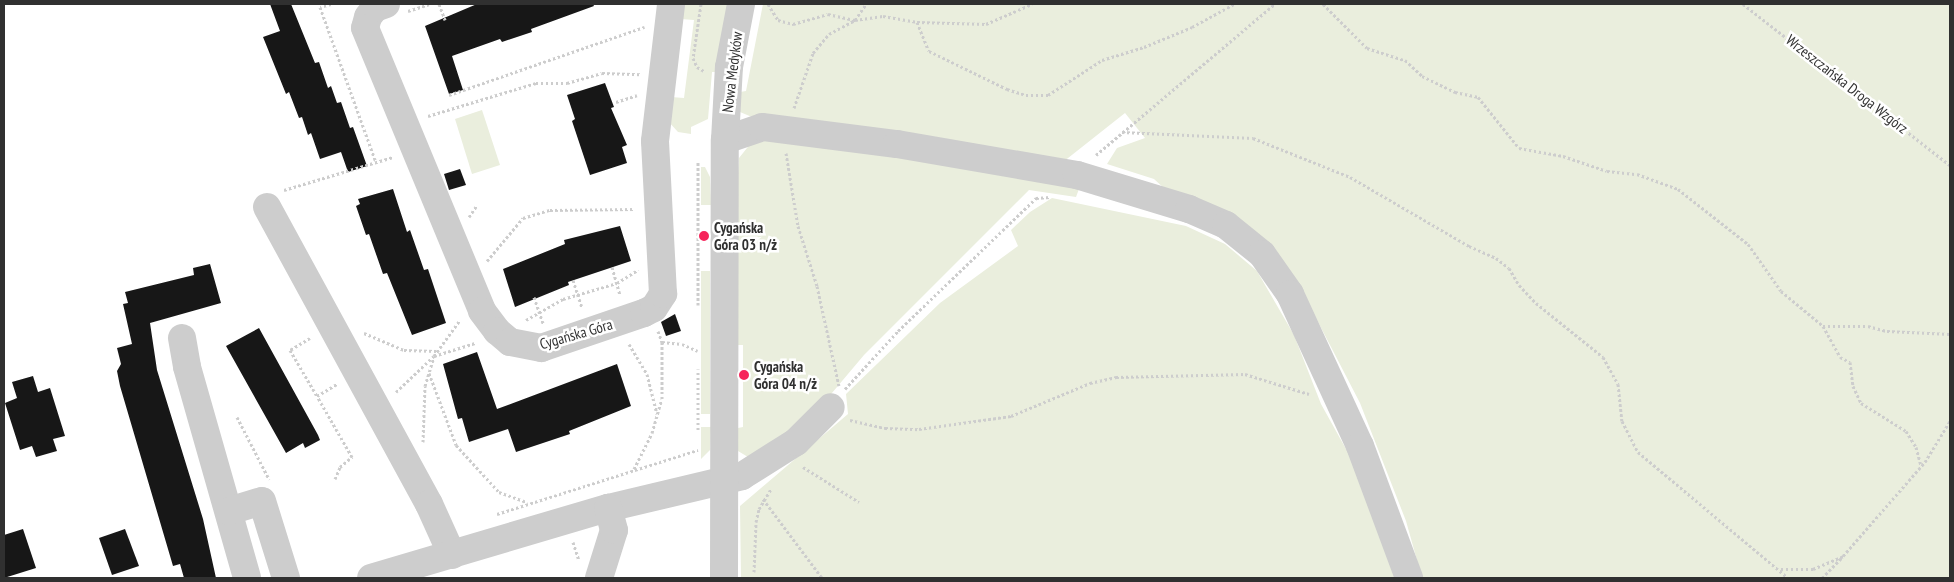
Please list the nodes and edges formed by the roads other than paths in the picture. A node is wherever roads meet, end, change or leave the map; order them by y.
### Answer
1 (671, 4) edge
2 (741, 4) edge
3 (394, 9) edge
4 (725, 140) junction
5 (273, 199) road end
6 (182, 338) dead end
7 (831, 407) road end
8 (725, 480) junction
9 (608, 508) junction
10 (229, 511) junction
11 (452, 555) junction
12 (591, 574) edge
13 (247, 578) edge
14 (286, 578) edge
15 (370, 578) edge
16 (724, 578) edge
17 (1409, 578) edge

1 - 3 street, Cygańska Góra
2 - 4 street, Nowa Medyków
4 - 8 street
4 - 17 street
5 - 11 street
6 - 10 street
7 - 8 street
8 - 9 street
8 - 16 street
9 - 11 street
9 - 12 street
10 - 13 street
10 - 14 street
11 - 15 street

